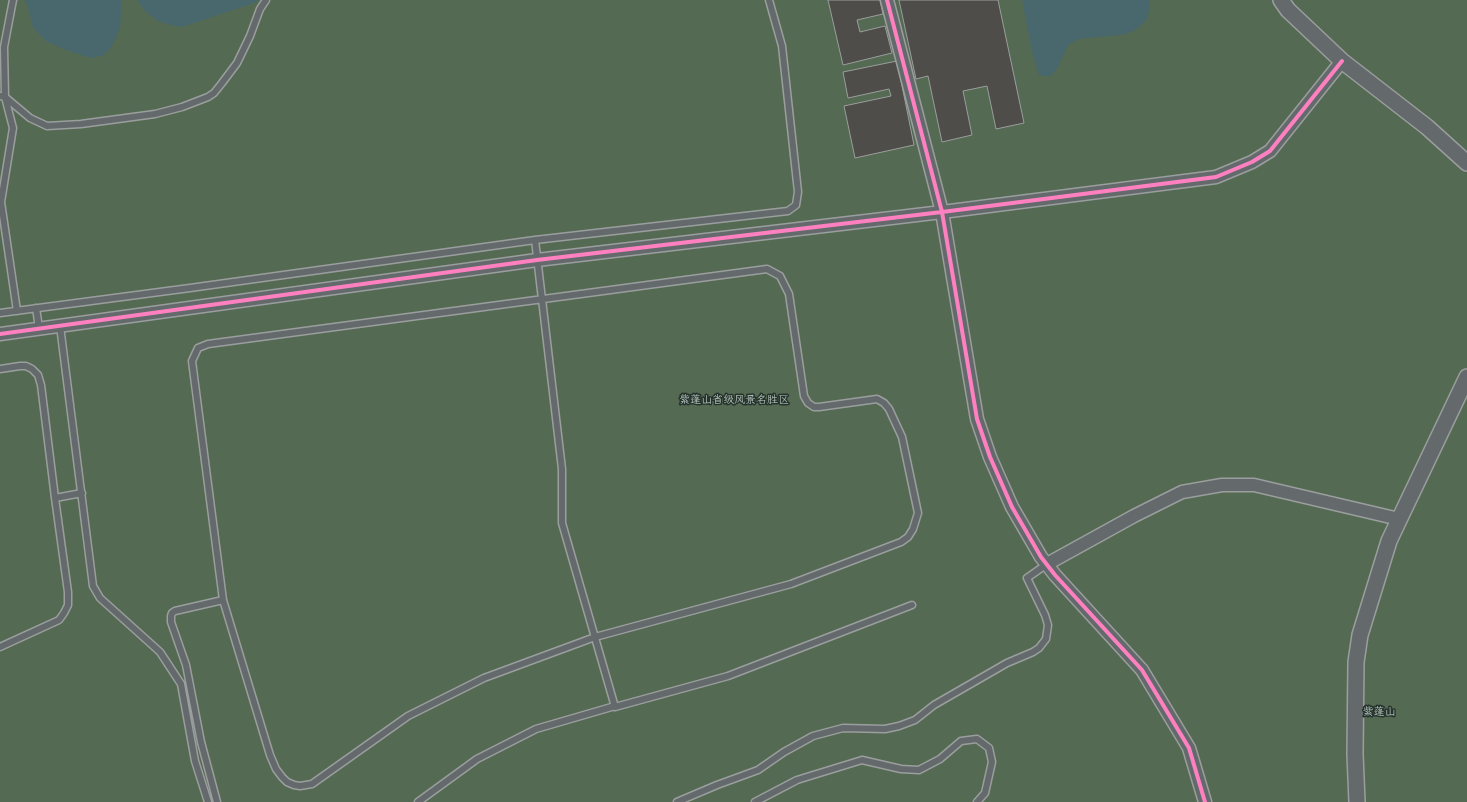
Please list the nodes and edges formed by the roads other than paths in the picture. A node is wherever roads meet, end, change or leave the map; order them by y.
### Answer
1 (13, 0) edge
2 (266, 0) edge
3 (769, 0) edge
4 (887, 0) edge
5 (1281, 0) edge
6 (1342, 61) junction
7 (3, 96) edge
8 (1467, 163) edge
9 (942, 212) junction
10 (535, 240) junction
11 (537, 260) junction
12 (542, 299) junction
13 (36, 308) junction
14 (17, 311) junction
15 (0, 313) edge
16 (60, 326) junction
17 (39, 328) junction
18 (0, 334) edge
19 (0, 369) edge
20 (1467, 377) edge
21 (82, 493) junction
22 (55, 498) junction
23 (1399, 519) junction
24 (1046, 564) junction
25 (223, 600) junction
26 (912, 605) dead end
27 (595, 637) junction
28 (0, 647) edge
29 (615, 706) junction
30 (208, 802) edge
31 (217, 802) edge
32 (418, 802) edge
33 (677, 802) edge
34 (756, 802) edge
35 (977, 802) edge
36 (1206, 802) edge
37 (1357, 802) edge

1 - 7 lane
2 - 7 lane
3 - 10 lane
4 - 9 street
5 - 6 street
6 - 8 street
6 - 9 street
7 - 14 lane
9 - 11 street
9 - 24 street
10 - 11 lane
10 - 13 lane
11 - 12 lane
11 - 16 street
12 - 25 lane
12 - 27 lane
12 - 27 lane
13 - 14 lane
13 - 17 lane
14 - 15 lane
16 - 17 street
16 - 21 lane
17 - 18 street
19 - 22 lane
20 - 23 street
21 - 22 lane
21 - 30 lane
22 - 28 lane
23 - 24 street
23 - 37 street
24 - 33 lane
24 - 36 street
25 - 27 lane
25 - 31 lane
26 - 29 lane
27 - 29 lane
29 - 32 lane
34 - 35 lane

